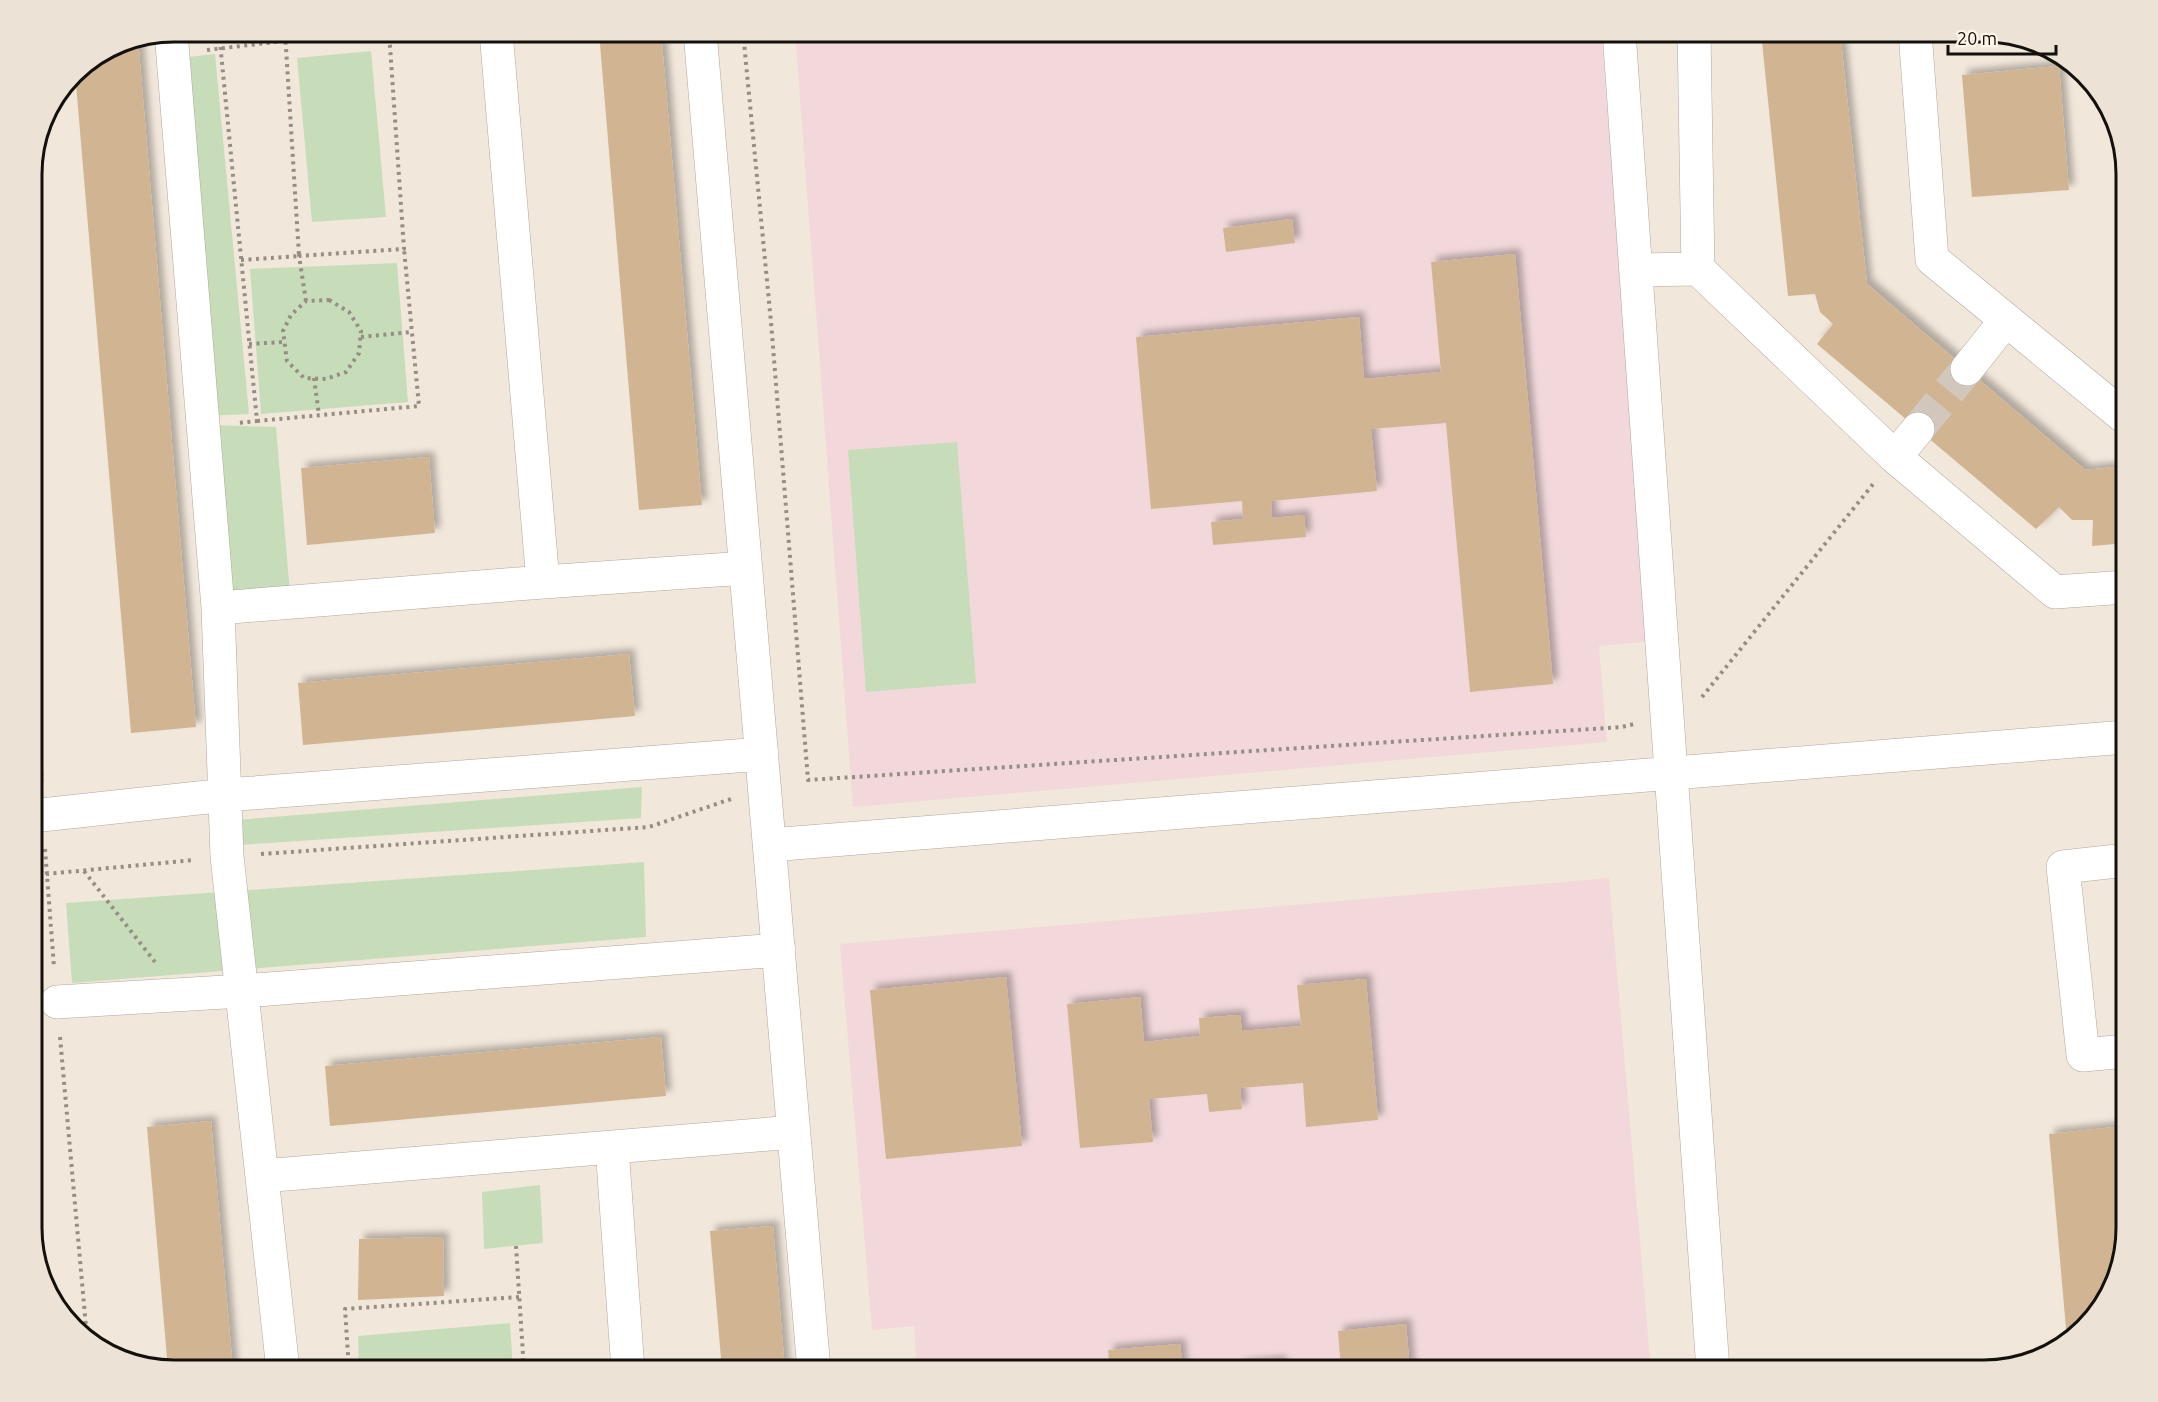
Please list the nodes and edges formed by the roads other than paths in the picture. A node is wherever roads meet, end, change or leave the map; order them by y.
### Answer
1 (497, 42) edge
2 (701, 42) edge
3 (1620, 42) edge
4 (1694, 42) edge
5 (1916, 42) edge
6 (172, 43) edge
7 (1698, 269) junction
8 (1636, 270) junction
9 (2006, 320) junction
10 (1967, 369) tunnel mouth
11 (2116, 410) edge
12 (1918, 429) tunnel mouth
13 (1895, 457) junction
14 (746, 568) junction
15 (543, 582) junction
16 (2116, 588) edge
17 (218, 608) junction
18 (2116, 738) edge
19 (762, 754) junction
20 (1671, 772) junction
21 (226, 795) junction
22 (42, 815) edge
23 (770, 845) junction
24 (2116, 862) edge
25 (779, 950) junction
26 (242, 991) junction
27 (57, 1002) dead end
28 (2116, 1052) edge
29 (794, 1132) junction
30 (612, 1147) junction
31 (262, 1176) junction
32 (282, 1360) edge
33 (627, 1360) edge
34 (813, 1360) edge
35 (1712, 1360) edge

1 - 15 lane
2 - 14 lane
3 - 8 lane
4 - 7 lane
5 - 9 lane
6 - 17 lane
7 - 8 lane
7 - 13 lane
8 - 20 lane
9 - 10 lane
9 - 11 lane
12 - 13 lane
13 - 16 lane
14 - 15 lane
14 - 19 lane
15 - 17 lane
17 - 21 lane
18 - 20 lane
19 - 21 lane
19 - 23 lane
20 - 23 lane
20 - 35 lane
21 - 22 lane
21 - 26 lane
23 - 25 lane
24 - 28 lane
25 - 26 lane
25 - 29 lane
26 - 27 lane
26 - 31 lane
29 - 30 lane
29 - 34 lane
30 - 31 lane
30 - 33 lane
31 - 32 lane

